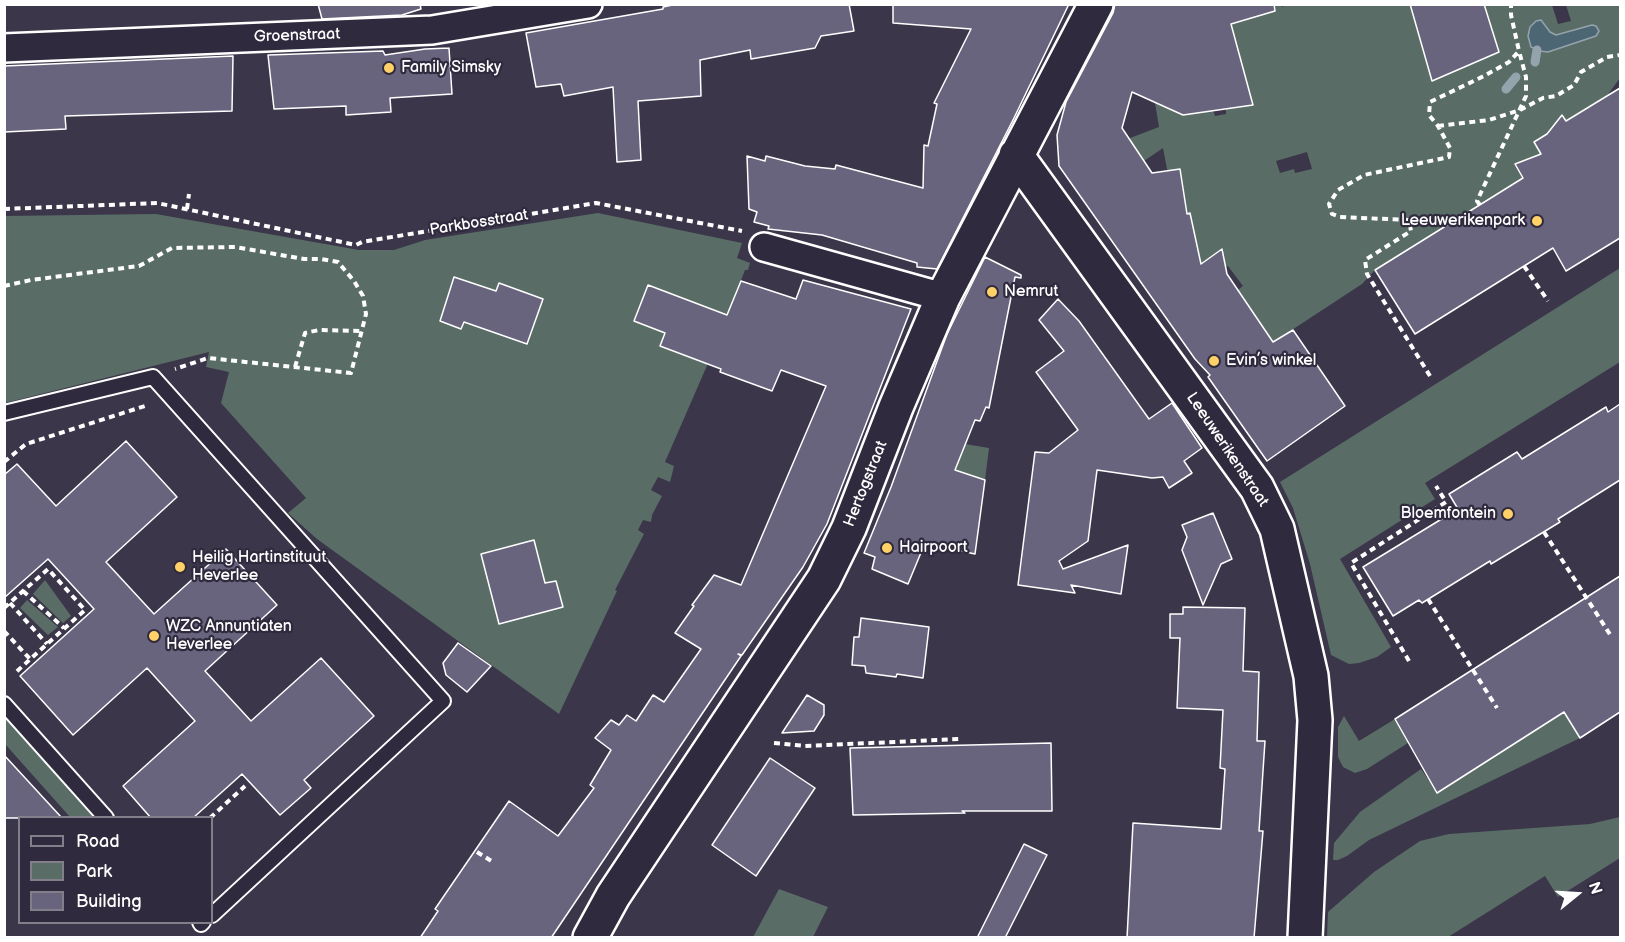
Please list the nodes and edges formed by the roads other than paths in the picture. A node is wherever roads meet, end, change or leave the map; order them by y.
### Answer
1 (588, 4) edge
2 (1096, 4) edge
3 (4, 48) edge
4 (1016, 155) junction
5 (764, 247) road end
6 (943, 297) junction
7 (4, 413) edge
8 (4, 704) edge
9 (104, 816) edge
10 (213, 914) edge
11 (590, 938) edge
12 (1305, 938) edge

1 - 3 street, Groenstraat
2 - 4 street, Hertogstraat
4 - 6 street, Hertogstraat
4 - 12 street, Leeuwerikenstraat
5 - 6 street
6 - 11 street, Hertogstraat
7 - 10 lane
8 - 9 lane

